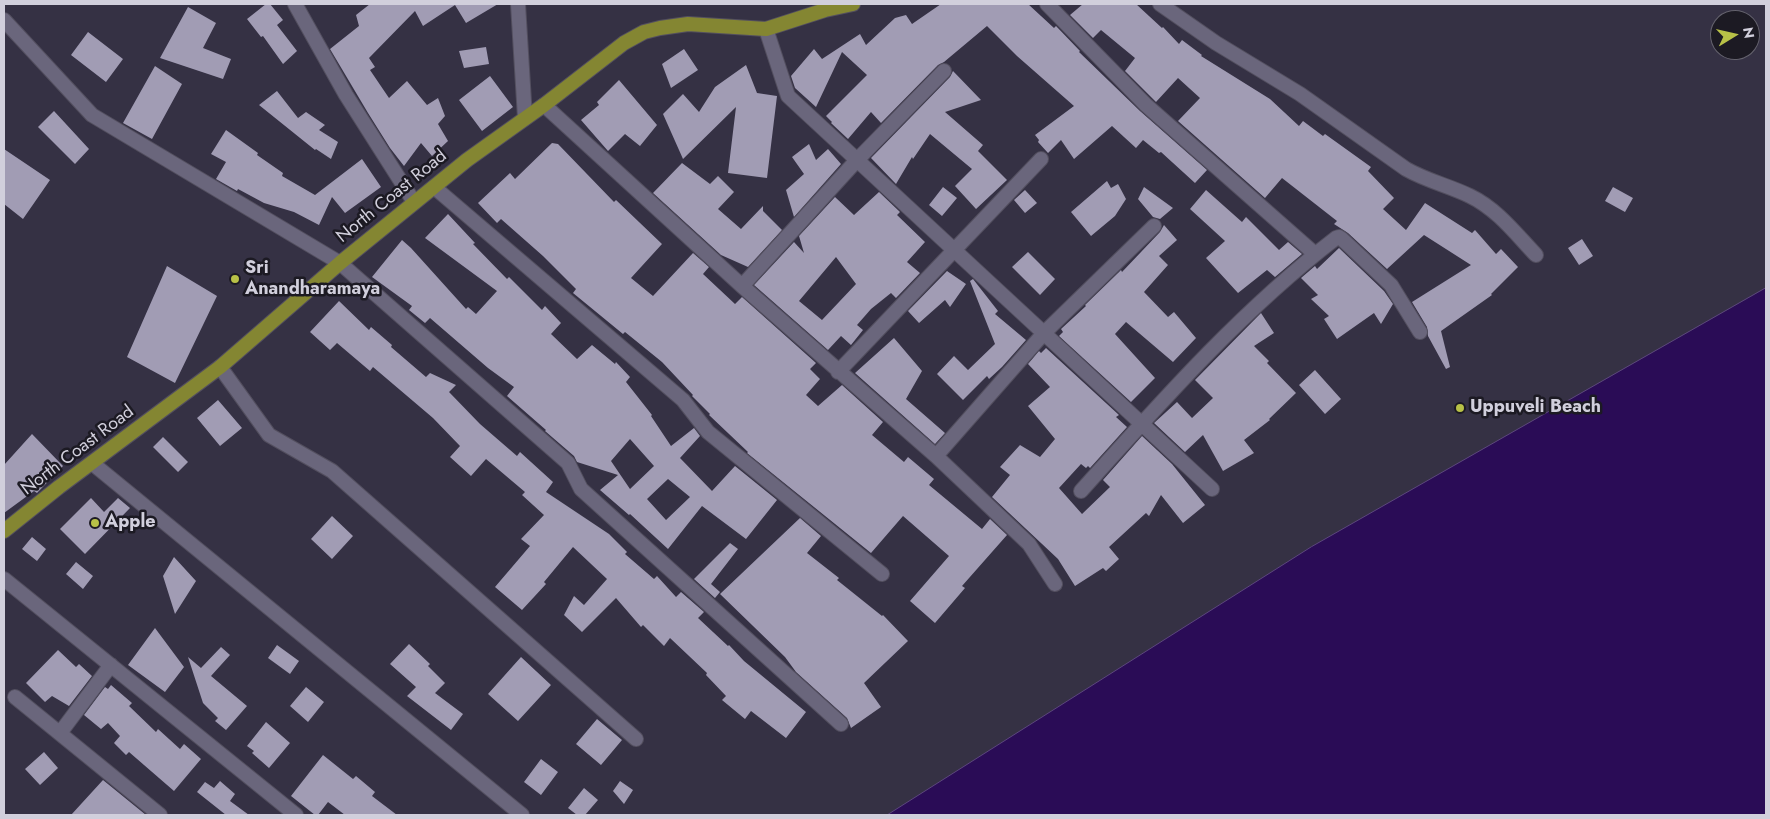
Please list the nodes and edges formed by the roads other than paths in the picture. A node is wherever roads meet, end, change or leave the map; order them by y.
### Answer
1 (295, 4) edge
2 (518, 4) edge
3 (852, 4) edge
4 (1047, 4) edge
5 (1160, 4) edge
6 (4, 20) edge
7 (766, 29) junction
8 (944, 71) dead end
9 (544, 106) junction
10 (525, 118) junction
11 (1041, 159) dead end
12 (858, 160) junction
13 (434, 187) junction
14 (414, 202) junction
15 (1154, 226) dead end
16 (954, 250) junction
17 (1315, 254) junction
18 (1536, 255) dead end
19 (340, 263) junction
20 (742, 286) junction
21 (1420, 332) dead end
22 (1044, 333) junction
23 (220, 367) junction
24 (838, 372) junction
25 (1142, 424) junction
26 (936, 456) junction
27 (92, 463) junction
28 (1212, 489) dead end
29 (1081, 491) dead end
30 (4, 532) edge
31 (882, 574) dead end
32 (4, 579) edge
33 (1055, 584) dead end
34 (111, 665) junction
35 (15, 697) dead end
36 (841, 724) dead end
37 (60, 733) junction
38 (636, 739) dead end
39 (160, 815) edge
40 (296, 815) edge
41 (522, 815) edge

1 - 14 street
2 - 10 street
3 - 7 main road, North Coast Road
4 - 17 street
5 - 18 street
6 - 19 street
7 - 9 main road, North Coast Road
7 - 12 street
8 - 12 street
9 - 10 main road, North Coast Road
9 - 20 street
10 - 13 main road, North Coast Road
11 - 16 street
12 - 16 street
12 - 20 street
13 - 14 main road, North Coast Road
13 - 31 street
14 - 19 main road, North Coast Road
15 - 22 street
16 - 22 street
16 - 24 street
17 - 21 street
17 - 25 street
19 - 23 main road, North Coast Road
19 - 36 street
20 - 24 street
22 - 25 street
22 - 26 street
23 - 27 main road, North Coast Road
23 - 38 street
24 - 26 street
25 - 28 street
25 - 29 street
26 - 33 street
27 - 30 main road, North Coast Road
27 - 41 street
32 - 34 street
34 - 37 street
34 - 40 street
35 - 37 street
37 - 39 street

